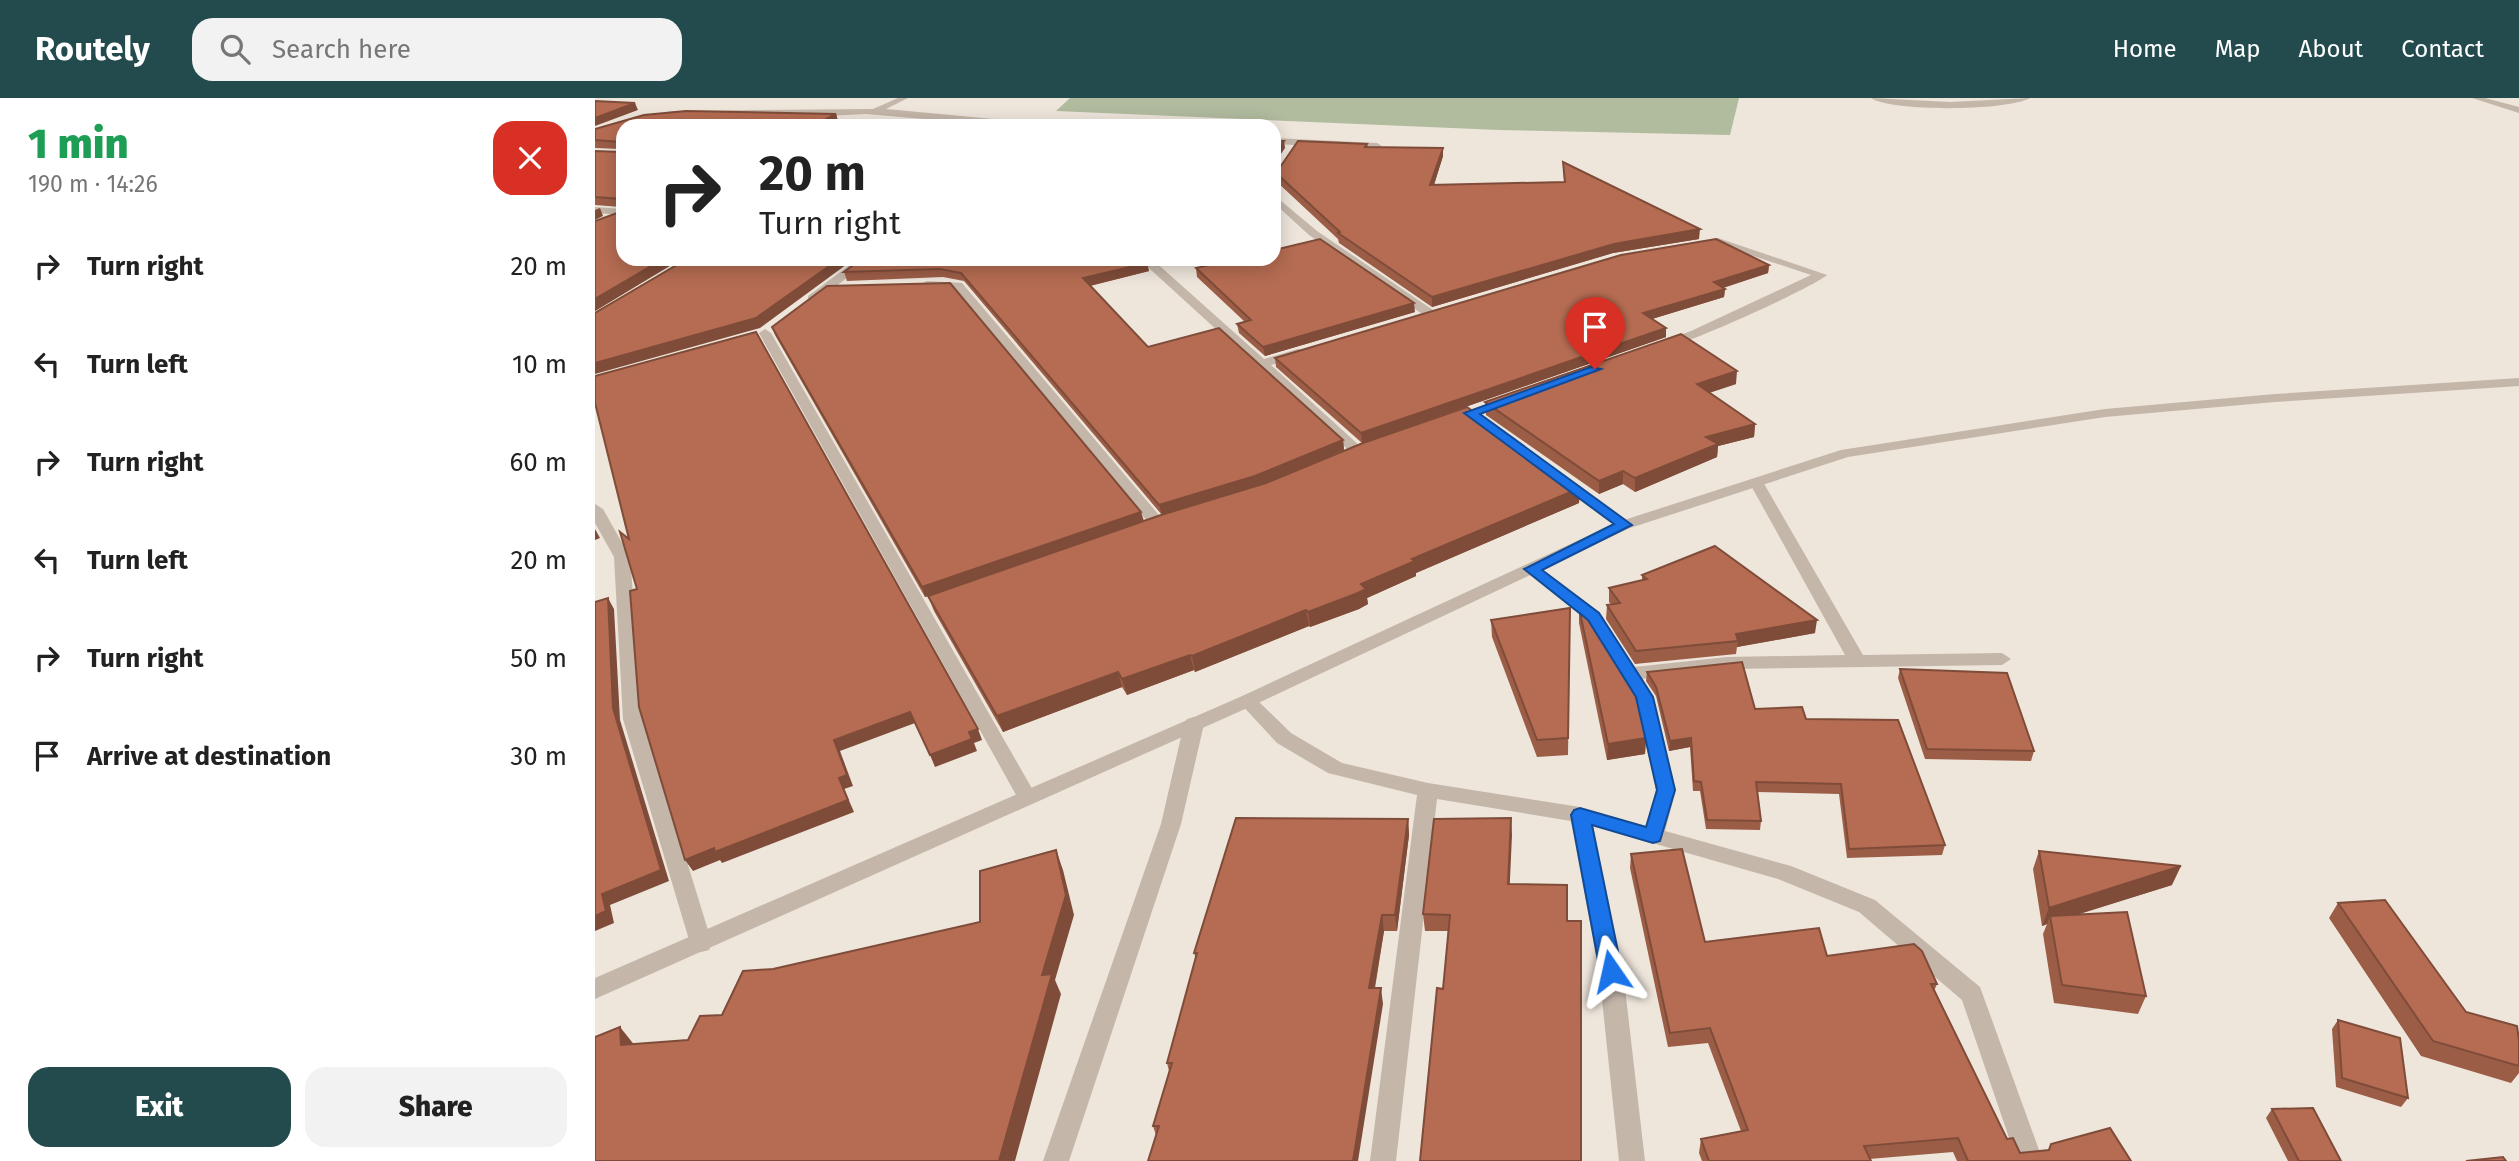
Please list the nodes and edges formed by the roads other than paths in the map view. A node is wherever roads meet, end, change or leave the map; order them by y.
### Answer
1 (904, 98) edge
2 (1875, 98) edge
3 (2026, 98) edge
4 (2476, 98) edge
5 (2519, 110) edge
6 (866, 111) junction
7 (634, 119) edge
8 (958, 119) edge
9 (616, 124) edge
10 (595, 132) edge
11 (1281, 143) edge
12 (1377, 146) edge
13 (1281, 204) edge
14 (595, 210) edge
15 (616, 212) edge
16 (616, 216) edge
17 (604, 222) edge
18 (1693, 245) edge
19 (856, 266) edge
20 (1153, 266) edge
21 (917, 284) edge
22 (852, 287) edge
23 (826, 288) junction
24 (806, 303) edge
25 (1429, 313) edge
26 (764, 332) dead end
27 (1313, 348) edge
28 (1645, 352) edge
29 (1262, 364) junction
30 (2519, 382) edge
31 (1520, 396) edge
32 (1445, 422) edge
33 (1384, 443) edge
34 (1547, 469) edge
35 (1756, 482) junction
36 (595, 509) edge
37 (1158, 525) edge
38 (1625, 525) junction
39 (1532, 569) junction
40 (2003, 659) dead end
41 (1858, 662) junction
42 (1629, 674) junction
43 (1247, 701) junction
44 (1194, 724) junction
45 (1428, 790) junction
46 (1027, 797) junction
47 (1580, 815) junction
48 (1653, 836) junction
49 (701, 943) junction
50 (595, 989) edge
51 (1056, 1161) edge
52 (1383, 1161) edge
53 (1632, 1161) edge
54 (2030, 1161) edge

1 - 6 street
2 - 3 street
4 - 5 street
6 - 7 street
6 - 8 street
9 - 10 street
11 - 12 street
13 - 25 street
14 - 15 street
16 - 17 street
18 - 28 street
19 - 23 street
20 - 29 street
21 - 37 street
22 - 23 street
23 - 24 street
26 - 46 street
27 - 29 street
29 - 33 street
30 - 35 street
31 - 32 street
34 - 38 street
35 - 38 street
35 - 41 street
36 - 49 street
38 - 39 street
39 - 42 street
39 - 43 street
40 - 41 street
41 - 42 street
42 - 48 street
43 - 44 street
43 - 45 street
44 - 46 street
44 - 51 street
45 - 47 street
45 - 52 street
46 - 49 street
47 - 48 street
47 - 53 street
48 - 54 street
49 - 50 street

